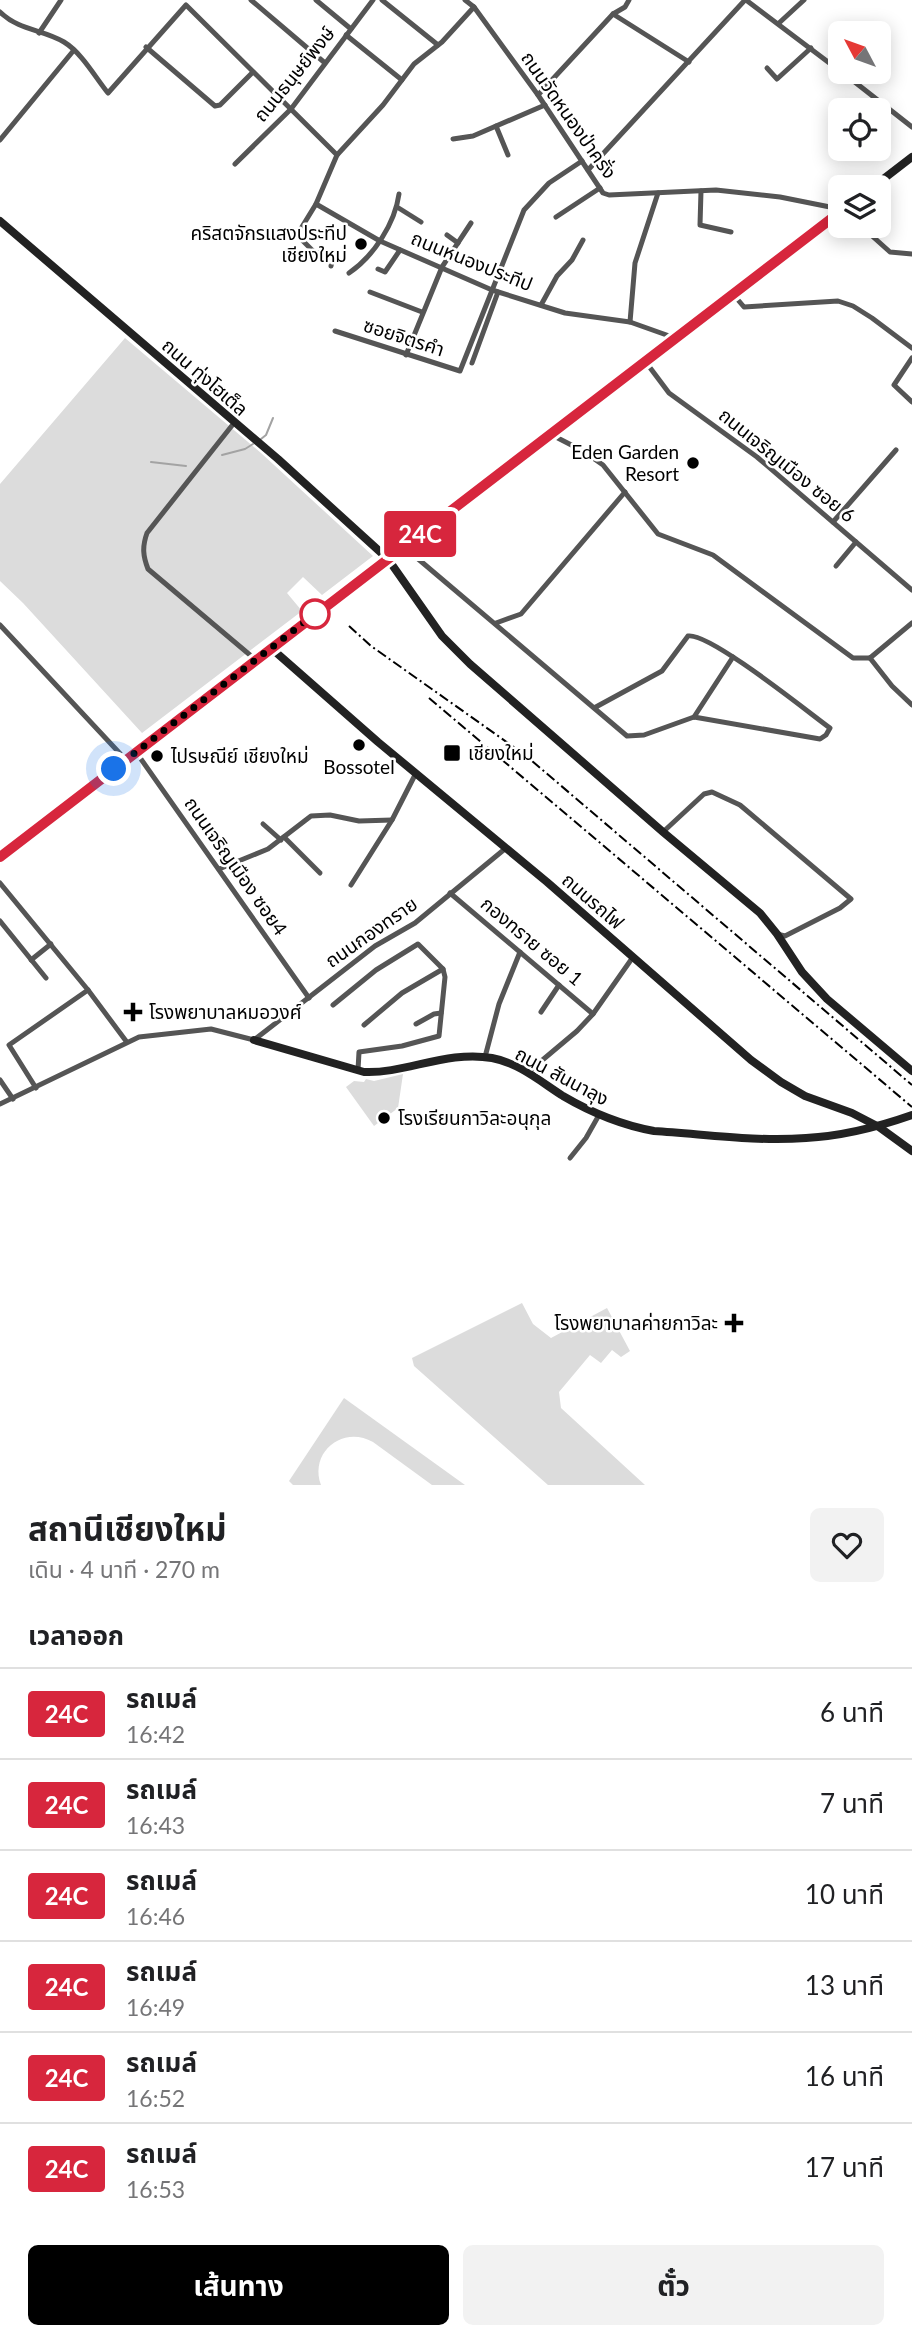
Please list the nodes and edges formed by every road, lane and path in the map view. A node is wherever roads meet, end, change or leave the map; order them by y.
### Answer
1 (61, 0) edge
2 (251, 0) edge
3 (316, 0) edge
4 (373, 0) edge
5 (382, 0) edge
6 (465, 0) edge
7 (629, 0) edge
8 (746, 0) edge
9 (804, 0) edge
10 (476, 10) junction
11 (0, 12) edge
12 (613, 14) junction
13 (779, 23) junction
14 (351, 29) junction
15 (39, 33) junction
16 (346, 35) junction
17 (438, 45) junction
18 (146, 47) junction
19 (811, 48) junction
20 (74, 50) junction
21 (828, 61) edge
22 (689, 62) junction
23 (326, 63) junction
24 (767, 68) dead end
25 (253, 72) junction
26 (402, 80) junction
27 (857, 84) edge
28 (538, 95) junction
29 (545, 106) junction
30 (291, 109) junction
31 (496, 126) junction
32 (912, 127) edge
33 (453, 139) dead end
34 (0, 140) edge
35 (337, 155) junction
36 (508, 155) dead end
37 (912, 157) edge
38 (582, 161) junction
39 (235, 164) dead end
40 (588, 170) junction
41 (889, 175) edge
42 (600, 188) junction
43 (701, 191) junction
44 (658, 193) junction
45 (400, 194) dead end
46 (316, 204) junction
47 (397, 208) junction
48 (828, 208) edge
49 (556, 217) dead end
50 (828, 220) edge
51 (0, 221) edge
52 (421, 222) dead end
53 (471, 223) dead end
54 (731, 232) dead end
55 (447, 235) dead end
56 (874, 238) edge
57 (583, 240) dead end
58 (380, 241) junction
59 (458, 243) junction
60 (400, 250) junction
61 (912, 254) edge
62 (331, 266) dead end
63 (442, 267) junction
64 (378, 269) dead end
65 (349, 273) dead end
66 (495, 291) junction
67 (370, 292) dead end
68 (733, 294) junction
69 (541, 305) junction
70 (422, 312) junction
71 (630, 322) junction
72 (335, 331) dead end
73 (676, 338) junction
74 (912, 348) edge
75 (406, 355) junction
76 (912, 358) edge
77 (645, 361) junction
78 (472, 363) dead end
79 (912, 402) edge
80 (234, 423) junction
81 (550, 434) junction
82 (895, 450) dead end
83 (625, 492) junction
84 (833, 522) junction
85 (856, 542) junction
86 (402, 548) junction
87 (388, 559) junction
88 (836, 566) dead end
89 (375, 568) junction
90 (395, 570) junction
91 (912, 590) edge
92 (496, 623) junction
93 (912, 623) edge
94 (0, 625) edge
95 (271, 648) junction
96 (733, 657) junction
97 (870, 658) junction
98 (256, 660) junction
99 (912, 705) edge
100 (594, 708) junction
101 (694, 717) junction
102 (136, 752) junction
103 (126, 760) junction
104 (416, 772) junction
105 (392, 820) junction
106 (264, 824) dead end
107 (663, 832) junction
108 (282, 838) junction
109 (506, 848) junction
110 (0, 856) edge
111 (219, 869) junction
112 (320, 873) dead end
113 (351, 885) dead end
114 (1, 887) edge
115 (450, 893) junction
116 (0, 921) edge
117 (777, 934) junction
118 (51, 944) junction
119 (520, 952) junction
120 (633, 957) junction
121 (31, 960) junction
122 (443, 969) junction
123 (46, 978) dead end
124 (559, 985) junction
125 (88, 990) junction
126 (309, 998) junction
127 (333, 1005) dead end
128 (541, 1012) dead end
129 (441, 1013) junction
130 (593, 1014) junction
131 (416, 1024) dead end
132 (363, 1025) dead end
133 (254, 1040) junction
134 (126, 1041) junction
135 (485, 1057) junction
136 (358, 1070) junction
137 (912, 1071) edge
138 (527, 1073) junction
139 (0, 1080) edge
140 (36, 1088) junction
141 (13, 1099) junction
142 (0, 1104) edge
143 (599, 1115) junction
144 (912, 1115) edge
145 (879, 1127) junction
146 (912, 1151) edge
147 (570, 1158) dead end

1 - 15 street
2 - 23 street
3 - 14 street
4 - 14 street, ถนนธนุษย์พงษ์
5 - 17 street
6 - 10 street, ถนนวัดหนองป่าครั่ง
7 - 12 street
8 - 13 street
8 - 22 street
9 - 13 street
10 - 17 street
10 - 28 street, ถนนวัดหนองป่าครั่ง
11 - 15 street
12 - 22 street
12 - 28 street
13 - 19 street
14 - 16 street, ถนนธนุษย์พงษ์
15 - 20 street
16 - 23 street, ถนนธนุษย์พงษ์
16 - 26 street
17 - 26 street
18 - 20 street
18 - 25 street
18 - 25 street
19 - 21 street
19 - 24 street
20 - 34 street
22 - 40 street
23 - 30 street, ถนนธนุษย์พงษ์
25 - 30 street
26 - 35 street
27 - 32 street
28 - 29 street, ถนนวัดหนองป่าครั่ง
29 - 31 street
29 - 38 street, ถนนวัดหนองป่าครั่ง
30 - 35 street
30 - 39 street, ถนนธนุษย์พงษ์
31 - 33 street
31 - 36 street
35 - 46 street
37 - 41 street
38 - 40 street, ถนนวัดหนองป่าครั่ง
38 - 66 street
40 - 42 street, ถนนวัดหนองป่าครั่ง
42 - 44 street, ถนนวัดหนองป่าครั่ง
42 - 49 street
43 - 44 street, ถนนวัดหนองป่าครั่ง
43 - 48 street, ถนนวัดหนองป่าครั่ง
43 - 54 street
44 - 71 street
45 - 47 street
46 - 58 street, ถนนหนองประทีป
46 - 62 street
47 - 52 street
47 - 58 street
50 - 68 street
51 - 80 street, ถนน ทุ่งโฮเต็ล
53 - 59 street
55 - 59 street
56 - 61 street
57 - 69 street
58 - 60 street, ถนนหนองประทีป
58 - 65 street
59 - 63 street
60 - 63 street, ถนนหนองประทีป
60 - 64 street
63 - 66 street, ถนนหนองประทีป
63 - 70 street
66 - 69 street, ถนนหนองประทีป
66 - 75 street, ซอยจิตรคำ
66 - 78 street
67 - 70 street
68 - 73 street
68 - 74 street
69 - 71 street, ถนนหนองประทีป
70 - 75 street
71 - 73 street, ถนนหนองประทีป
72 - 75 street, ซอยจิตรคำ
73 - 77 street
76 - 79 street
77 - 81 street
77 - 84 street, ถนนเจริญเมือง ซอย 6
80 - 87 street, ถนน ทุ่งโฮเต็ล
80 - 98 street
81 - 83 street
81 - 86 street
82 - 84 street
83 - 92 street
83 - 97 street
84 - 85 street, ถนนเจริญเมือง ซอย 6
85 - 88 street
85 - 91 street, ถนนเจริญเมือง ซอย 6
86 - 87 street
86 - 90 street
86 - 92 street
87 - 89 street
87 - 90 street, ถนน ทุ่งโฮเต็ล
89 - 90 street
89 - 95 street
90 - 107 street, ถนน ทุ่งโฮเต็ล
92 - 100 street
93 - 97 street
94 - 103 street
95 - 98 street
95 - 104 street, ถนนรถไฟ
96 - 100 street
96 - 101 street
96 - 101 street
97 - 99 street
98 - 102 street
100 - 101 street
102 - 103 street
102 - 111 street, ถนนเจริญเมือง ซอย4
103 - 110 street
104 - 105 street
104 - 109 street, ถนนรถไฟ
105 - 108 street
105 - 113 street
106 - 108 street
107 - 117 street, ถนน ทุ่งโฮเต็ล
107 - 117 street
108 - 111 street
108 - 112 street
109 - 115 street, ถนนกองทราย
109 - 120 street, ถนนรถไฟ
111 - 126 street, ถนนเจริญเมือง ซอย4
114 - 118 street
115 - 119 street, กองทราย ซอย 1
115 - 126 street, ถนนกองทราย
116 - 121 street
117 - 137 street, ถนน ทุ่งโฮเต็ล
118 - 121 street
118 - 125 street
119 - 124 street, กองทราย ซอย 1
119 - 135 street
120 - 130 street
120 - 145 street, ถนนรถไฟ
121 - 123 street
122 - 127 street
122 - 129 street
122 - 132 street
124 - 128 street
124 - 130 street, กองทราย ซอย 1
125 - 134 street
125 - 140 street
126 - 133 street, ถนนกองทราย
129 - 131 street
129 - 136 street
130 - 138 street
133 - 134 street, ถนน สันนาลุง
133 - 136 street, ถนน สันนาลุง
134 - 140 street, ถนน สันนาลุง
135 - 136 street, ถนน สันนาลุง
135 - 138 street, ถนน สันนาลุง
138 - 143 street, ถนน สันนาลุง
139 - 141 street
140 - 141 street, ถนน สันนาลุง
141 - 142 street, ถนน สันนาลุง
143 - 145 street, ถนน สันนาลุง
143 - 147 street
144 - 145 street, ถนน สันนาลุง
145 - 146 street, ถนนรถไฟ

